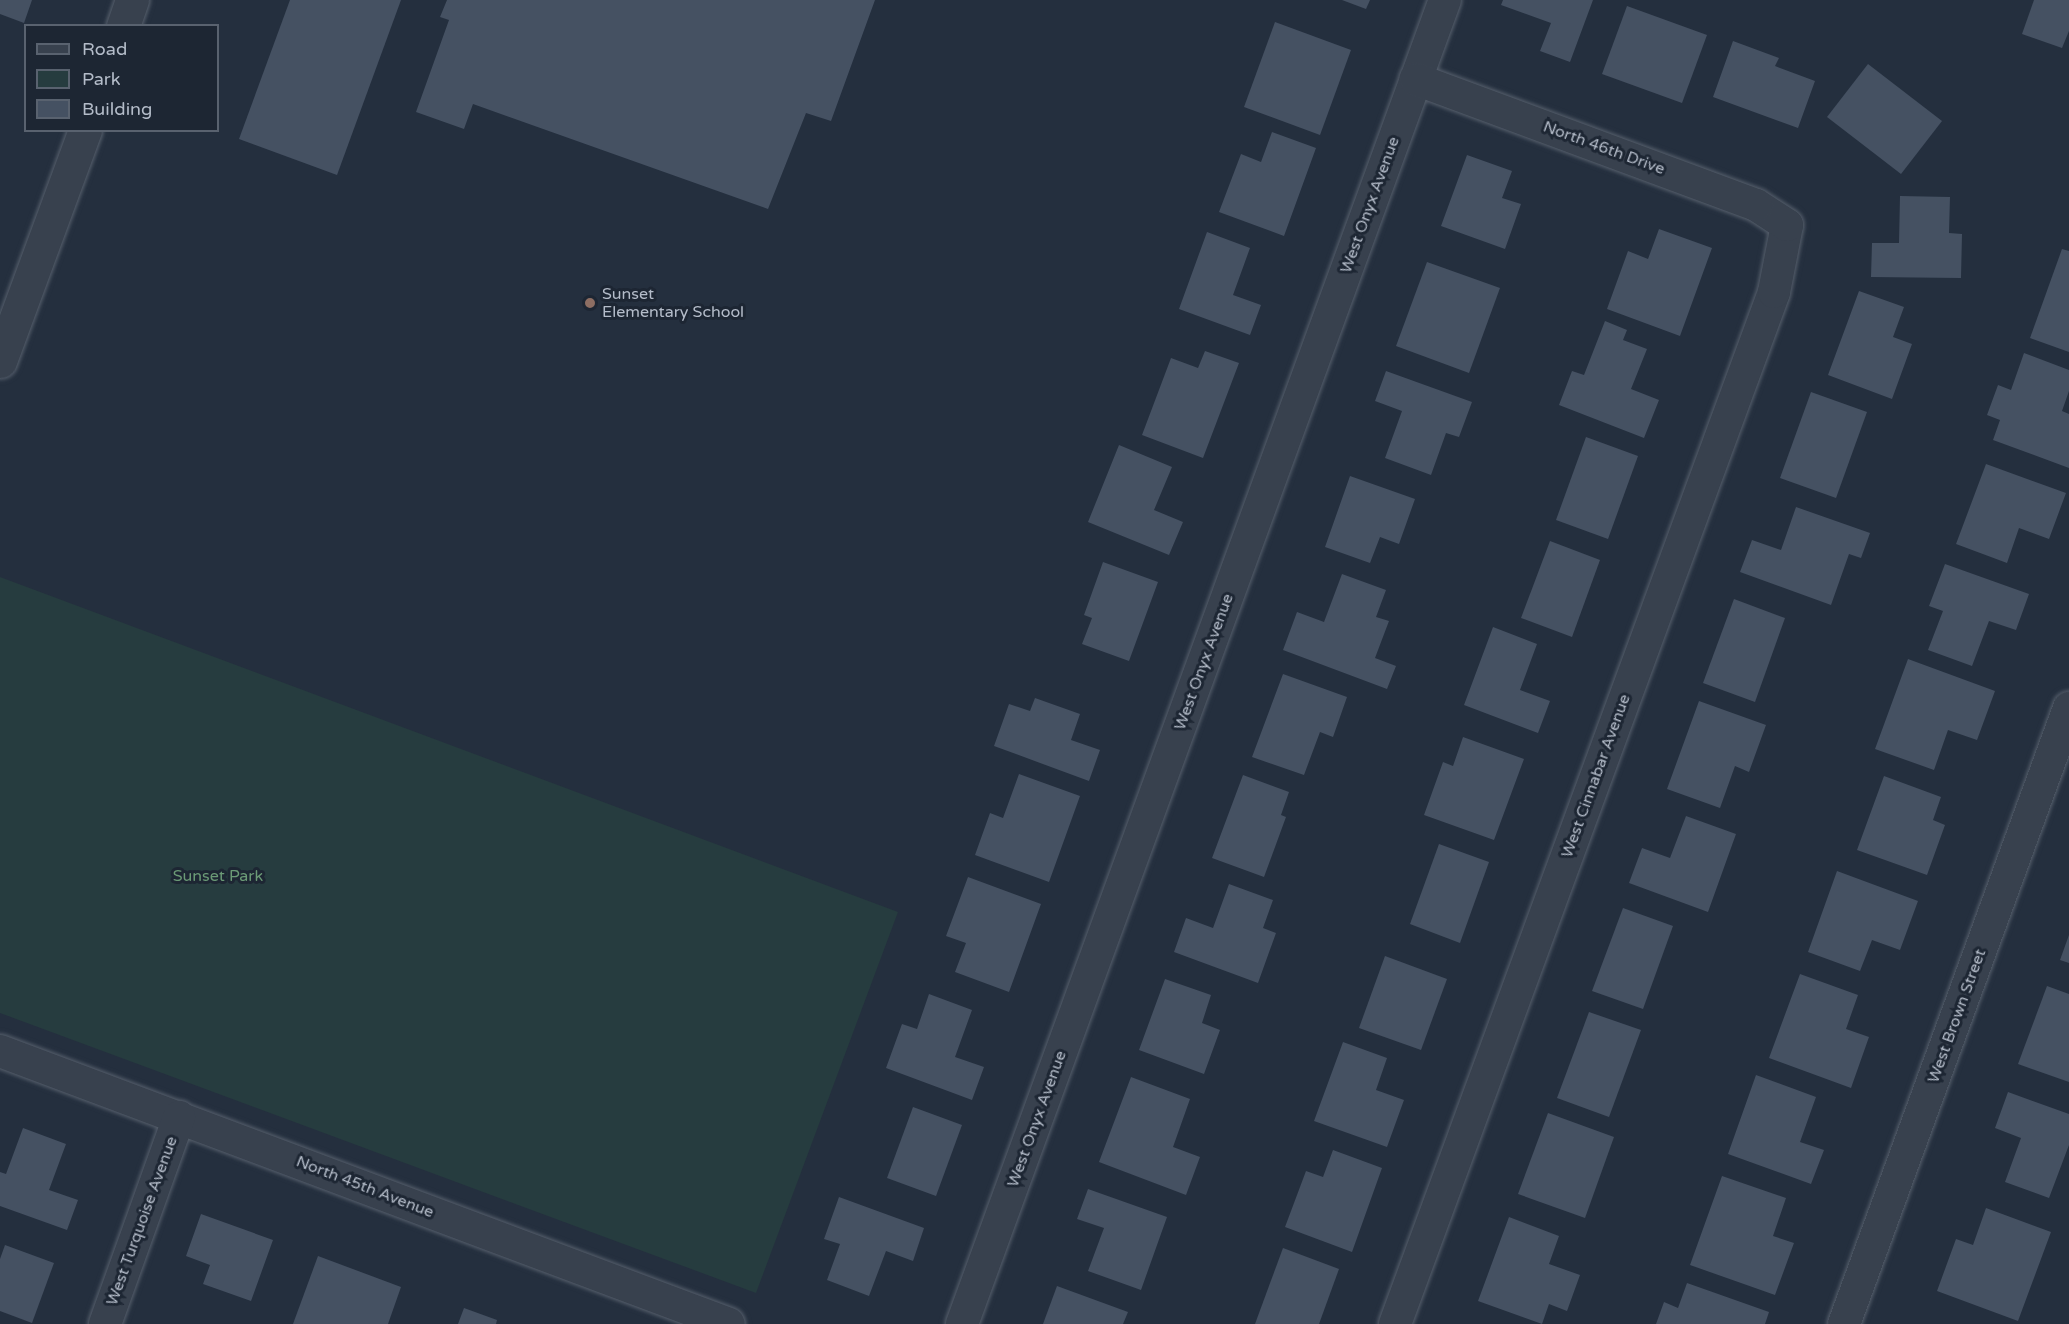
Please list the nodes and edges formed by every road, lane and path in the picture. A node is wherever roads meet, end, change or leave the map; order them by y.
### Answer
1 (132, 0) edge
2 (1445, 0) edge
3 (124, 24) edge
4 (1416, 79) junction
5 (84, 132) edge
6 (1787, 225) joint
7 (0, 361) edge
8 (2069, 708) edge
9 (0, 1051) edge
10 (178, 1117) junction
11 (105, 1324) edge
12 (729, 1324) edge
13 (962, 1324) edge
14 (1395, 1324) edge
15 (1844, 1324) edge

1 - 3 street
2 - 4 street, West Onyx Avenue
4 - 6 street, North 46th Drive
4 - 13 street, West Onyx Avenue
5 - 7 street
6 - 14 street, West Cinnabar Avenue
8 - 15 street, West Brown Street
9 - 10 street, North 45th Avenue
10 - 11 street, West Turquoise Avenue
10 - 12 street, North 45th Avenue

